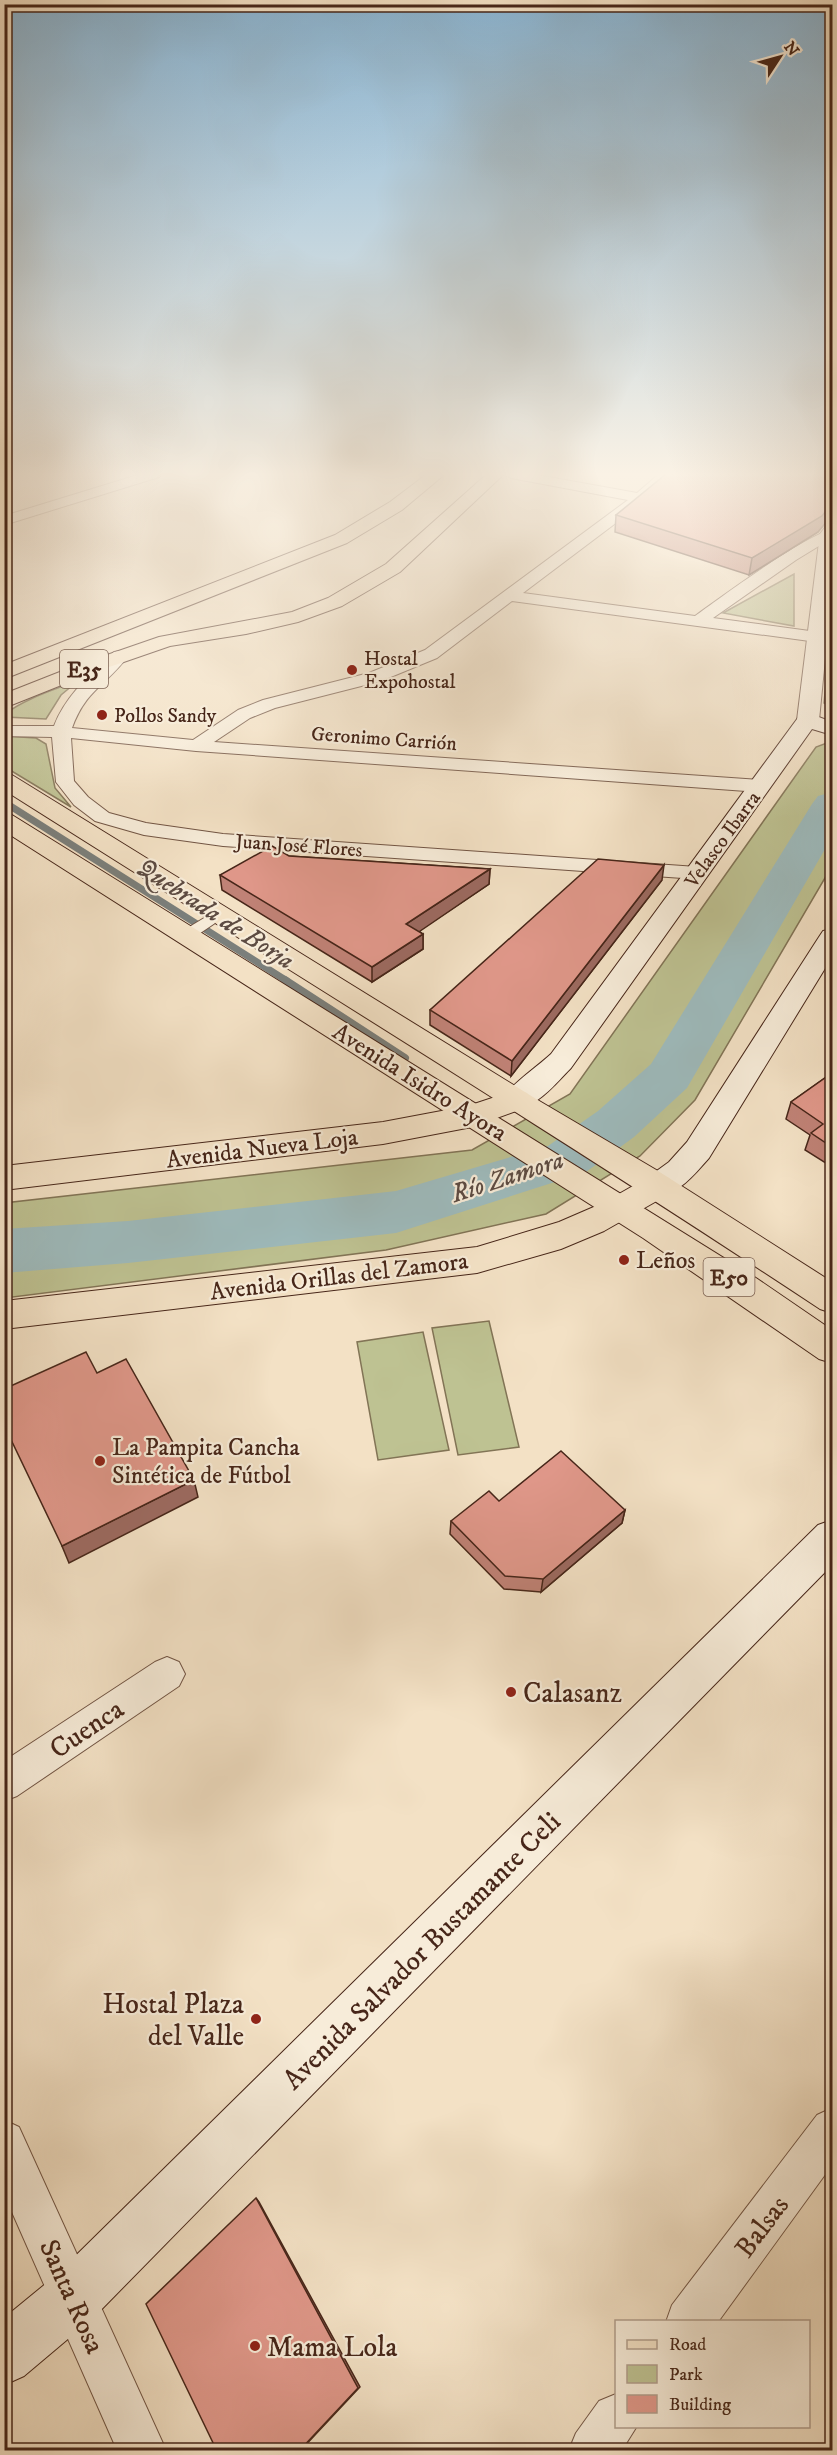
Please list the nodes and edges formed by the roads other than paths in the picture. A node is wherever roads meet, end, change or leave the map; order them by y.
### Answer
1 (218, 589) edge
2 (358, 589) edge
3 (520, 589) edge
4 (745, 589) edge
5 (823, 589) edge
6 (510, 596) junction
7 (700, 620) junction
8 (816, 637) junction
9 (50, 656) junction
10 (120, 656) junction
11 (4, 666) edge
12 (4, 673) edge
13 (4, 702) edge
14 (808, 720) junction
15 (832, 729) edge
16 (4, 731) edge
17 (61, 732) junction
18 (196, 746) junction
19 (4, 780) edge
20 (760, 786) junction
21 (4, 820) edge
22 (697, 873) junction
23 (219, 914) junction
24 (187, 935) junction
25 (832, 937) edge
26 (523, 1105) junction
27 (484, 1123) junction
28 (4, 1178) edge
29 (653, 1182) junction
30 (616, 1203) junction
31 (832, 1299) edge
32 (4, 1315) edge
33 (832, 1349) edge
34 (832, 1538) edge
35 (167, 1674) dead end
36 (4, 1783) edge
37 (832, 2130) edge
38 (4, 2142) edge
39 (74, 2297) junction
40 (690, 2320) edge
41 (4, 2356) edge
42 (615, 2419) edge
43 (142, 2451) edge
44 (592, 2451) edge

1 - 9 main road, E35
2 - 10 main road, E35
3 - 6 street
4 - 7 street
5 - 8 main road
6 - 7 street
6 - 18 street
7 - 8 street
8 - 14 main road
9 - 11 main road
9 - 12 main road, E35
10 - 13 main road, E35
10 - 17 street, Juan José Flores
14 - 15 main road
14 - 20 main road, Velasco Ibarra
16 - 17 street, Geronimo Carrión
17 - 18 street, Geronimo Carrión
17 - 22 street, Juan José Flores
18 - 20 street, Geronimo Carrión
19 - 23 main road, Avenida Isidro Ayora / E50
20 - 22 main road, Velasco Ibarra
21 - 24 main road, Avenida Isidro Ayora / E50
22 - 26 main road, Velasco Ibarra
23 - 24 street
23 - 26 main road, Avenida Isidro Ayora / E50
24 - 27 main road, Avenida Isidro Ayora / E50
25 - 29 main road
26 - 27 main road, Avenida Nueva Loja
26 - 29 main road, Avenida Isidro Ayora / E50
27 - 28 main road, Avenida Nueva Loja
27 - 30 main road, Avenida Isidro Ayora / E50
29 - 30 main road, Avenida Orillas del Zamora
29 - 31 main road, Avenida Isidro Ayora / E50
30 - 32 main road, Avenida Orillas del Zamora
30 - 33 main road, Avenida Isidro Ayora / E50
34 - 39 main road, Avenida Salvador Bustamante Celi
35 - 36 street, Cuenca
37 - 40 street, Balsas
38 - 39 street, Santa Rosa
39 - 41 main road, Avenida Salvador Bustamante Celi
39 - 43 street, Santa Rosa
42 - 44 street

